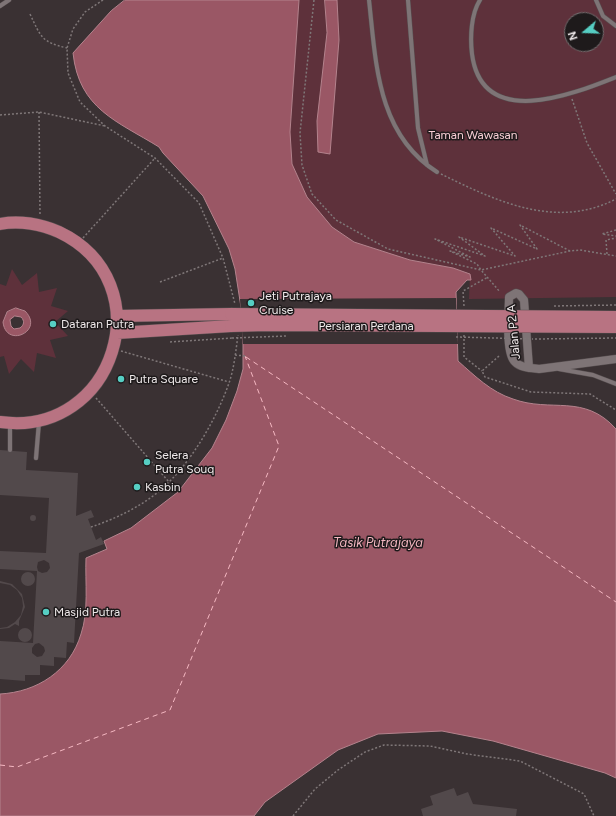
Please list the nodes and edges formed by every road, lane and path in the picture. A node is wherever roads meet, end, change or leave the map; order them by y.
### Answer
1 (9, 0) edge
2 (103, 0) edge
3 (314, 0) edge
4 (369, 0) edge
5 (408, 0) edge
6 (480, 0) edge
7 (596, 0) edge
8 (0, 6) edge
9 (30, 14) dead end
10 (616, 26) edge
11 (67, 48) junction
12 (616, 77) edge
13 (570, 94) junction
14 (39, 112) junction
15 (0, 115) edge
16 (105, 126) junction
17 (155, 158) junction
18 (427, 166) junction
19 (437, 172) joint
20 (616, 194) edge
21 (616, 199) edge
22 (0, 224) edge
23 (40, 225) junction
24 (616, 230) edge
25 (616, 237) edge
26 (78, 243) junction
27 (570, 251) junction
28 (607, 254) junction
29 (616, 256) edge
30 (223, 258) junction
31 (480, 270) junction
32 (160, 282) dead end
33 (500, 292) dead end
34 (616, 305) edge
35 (547, 306) dead end
36 (234, 311) junction
37 (117, 316) junction
38 (616, 317) edge
39 (616, 327) edge
40 (234, 332) junction
41 (117, 333) junction
42 (289, 336) dead end
43 (453, 336) dead end
44 (616, 338) edge
45 (170, 342) dead end
46 (114, 349) junction
47 (234, 355) junction
48 (245, 356) dead end
49 (499, 356) dead end
50 (616, 359) edge
51 (529, 368) junction
52 (549, 368) junction
53 (230, 382) junction
54 (616, 384) edge
55 (91, 392) junction
56 (616, 406) edge
57 (612, 407) junction
58 (616, 410) edge
59 (39, 421) junction
60 (5, 423) edge
61 (10, 450) dead end
62 (36, 458) dead end
63 (169, 482) junction
64 (91, 527) dead end
65 (293, 816) edge
66 (594, 816) edge

1 - 8 lane
2 - 11 path
3 - 31 path
4 - 18 lane
5 - 18 lane
6 - 13 lane
7 - 10 lane
9 - 11 path
11 - 16 path
12 - 13 lane
13 - 20 path
14 - 15 path
14 - 16 path
14 - 23 path
16 - 17 path
17 - 26 path
17 - 30 path
18 - 19 lane
19 - 21 path
22 - 23 main road
23 - 26 main road
24 - 25 path
25 - 28 path
26 - 37 main road
27 - 28 path
27 - 31 path
27 - 31 path
28 - 29 path
30 - 32 path
30 - 36 path
31 - 33 path
34 - 35 path
36 - 37 main road, Persiaran Perdana
36 - 38 main road, Persiaran Perdana, bridge
37 - 41 main road
39 - 40 main road, Persiaran Perdana, bridge
40 - 41 main road, Persiaran Perdana
40 - 42 path, bridge
40 - 45 path
40 - 47 path
41 - 46 main road
43 - 44 path, bridge
46 - 53 path
46 - 55 main road
47 - 48 path
47 - 53 path
49 - 57 path
50 - 52 street, Jalan P2 A
51 - 51 street, Jalan P2 A
51 - 52 street, Jalan P2 A
52 - 54 lane
53 - 63 path
55 - 59 main road
55 - 63 path
56 - 57 path
57 - 58 path
59 - 60 main road
59 - 62 lane
60 - 61 lane
63 - 64 path
65 - 66 path

